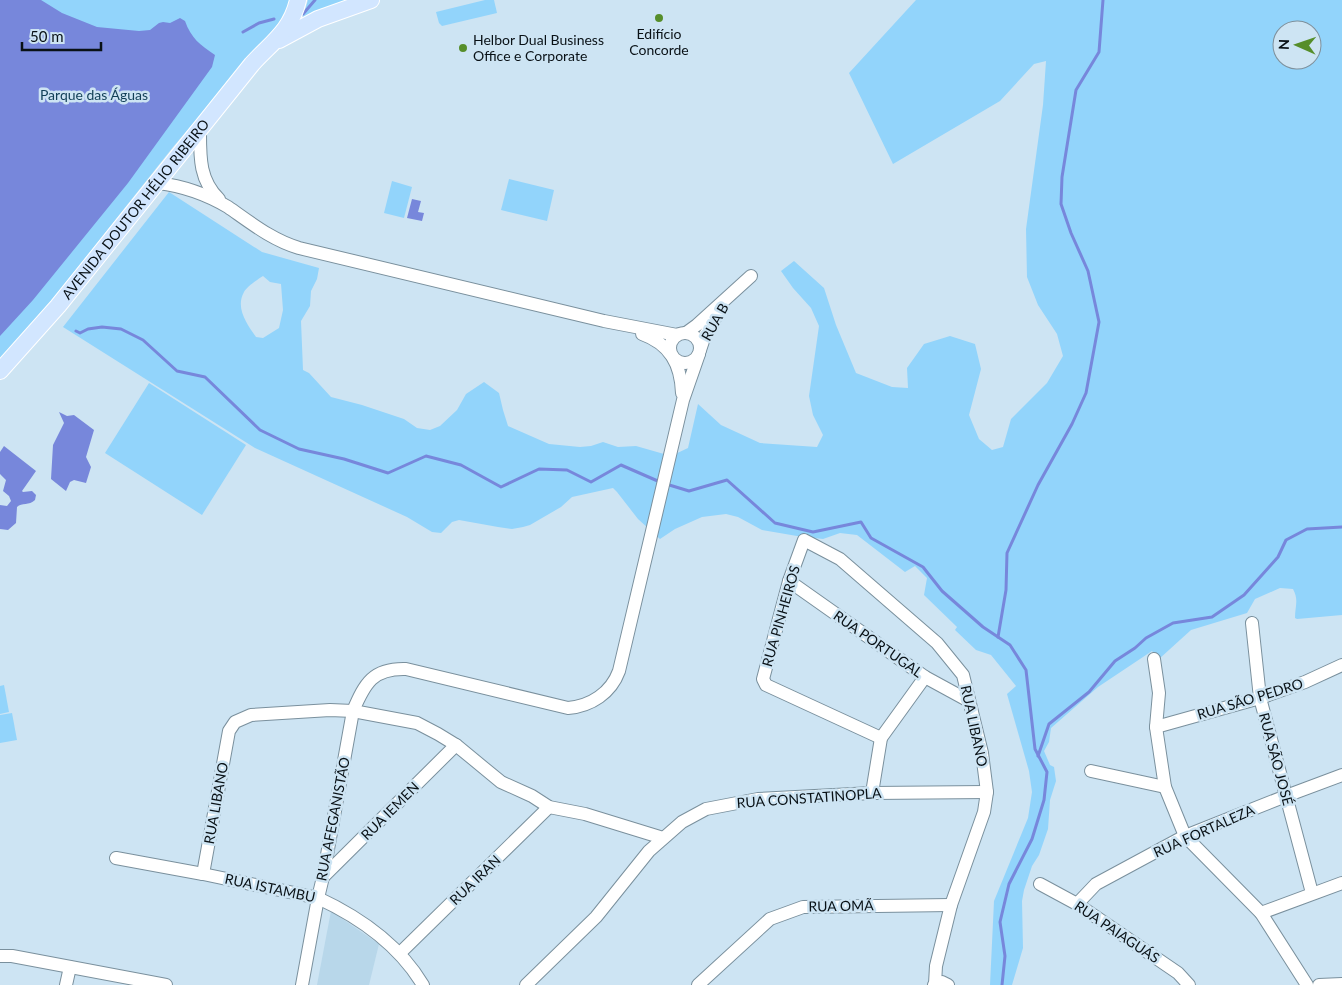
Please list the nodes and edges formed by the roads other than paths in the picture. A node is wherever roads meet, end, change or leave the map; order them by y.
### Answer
1 (298, 0) edge
2 (371, 0) edge
3 (269, 46) junction
4 (200, 130) junction
5 (158, 183) junction
6 (226, 206) junction
7 (751, 276) dead end
8 (731, 294) junction
9 (604, 321) junction
10 (681, 334) junction
11 (699, 352) junction
12 (673, 358) junction
13 (0, 371) edge
14 (683, 400) junction
15 (804, 540) joint
16 (789, 581) junction
17 (1252, 623) dead end
18 (1154, 659) dead end
19 (1342, 665) edge
20 (925, 677) junction
21 (1260, 698) junction
22 (970, 701) junction
23 (353, 711) junction
24 (1156, 727) junction
25 (881, 738) junction
26 (456, 745) junction
27 (1091, 770) dead end
28 (1342, 775) edge
29 (1165, 788) junction
30 (987, 792) junction
31 (872, 793) junction
32 (1286, 796) junction
33 (549, 807) junction
34 (1185, 836) junction
35 (663, 838) junction
36 (116, 858) dead end
37 (203, 874) junction
38 (324, 877) junction
39 (1342, 883) edge
40 (1040, 884) dead end
41 (1312, 892) junction
42 (318, 898) junction
43 (1077, 904) junction
44 (951, 906) junction
45 (1261, 913) junction
46 (400, 953) junction
47 (0, 956) edge
48 (70, 967) junction
49 (943, 984) edge
50 (1342, 984) edge
51 (66, 985) edge
52 (166, 985) edge
53 (302, 985) edge
54 (423, 985) edge
55 (526, 985) edge
56 (698, 985) edge
57 (1189, 985) edge
58 (1307, 985) edge
59 (1319, 985) edge

1 - 3 main road, AVENIDA DOUTOR HÉLIO RIBEIRO
2 - 3 main road, AVENIDA DOUTOR HÉLIO RIBEIRO
3 - 4 main road, AVENIDA DOUTOR HÉLIO RIBEIRO
4 - 5 main road, AVENIDA DOUTOR HÉLIO RIBEIRO
4 - 6 street
5 - 6 street
5 - 13 main road, AVENIDA DOUTOR HÉLIO RIBEIRO
6 - 9 street
7 - 8 street, RUA B
8 - 10 street, RUA B
8 - 11 street, RUA B
9 - 10 street
9 - 12 street
10 - 11 street
10 - 12 street
11 - 12 street
11 - 14 street, RUA B
12 - 14 street
14 - 23 street, RUA AFEGANISTÃO
15 - 16 street, RUA PINHEIROS
15 - 22 street, RUA LIBANO
16 - 20 street, RUA PORTUGAL
16 - 25 street, RUA PINHEIROS
17 - 21 street, RUA SÃO JOSÉ
18 - 24 street
19 - 21 street, RUA SÃO PEDRO
20 - 22 street, RUA PORTUGAL
20 - 25 street
21 - 24 street, RUA SÃO PEDRO
21 - 32 street, RUA SÃO JOSÉ
22 - 30 street, RUA LIBANO
23 - 26 street
23 - 37 street, RUA LIBANO
23 - 38 street, RUA AFEGANISTÃO
24 - 29 street
25 - 31 street
26 - 33 street
26 - 38 street, RUA IEMEN
27 - 29 street
28 - 32 street, RUA FORTALEZA
29 - 34 street
30 - 31 street, RUA CONSTATINOPLA
30 - 44 street, RUA LIBANO
31 - 35 street, RUA CONSTATINOPLA
32 - 34 street, RUA FORTALEZA
32 - 41 street, RUA SÃO JOSÉ
33 - 35 street
33 - 46 street, RUA IRAN
34 - 43 street, RUA FORTALEZA
34 - 45 street
35 - 55 street, RUA CONSTATINOPLA
36 - 37 street, RUA ISTAMBU
37 - 42 street, RUA ISTAMBU
38 - 42 street, RUA AFEGANISTÃO
39 - 41 street
40 - 43 street, RUA PAIAGUÁS
41 - 45 street
42 - 46 street, RUA ISTAMBU
42 - 53 street, RUA AFEGANISTÃO
43 - 57 street, RUA PAIAGUÁS
44 - 49 street, RUA LIBANO
44 - 56 street, RUA OMÃ
45 - 58 street
46 - 54 street, RUA ISTAMBU
47 - 48 street
48 - 51 street
48 - 52 street
50 - 59 street

